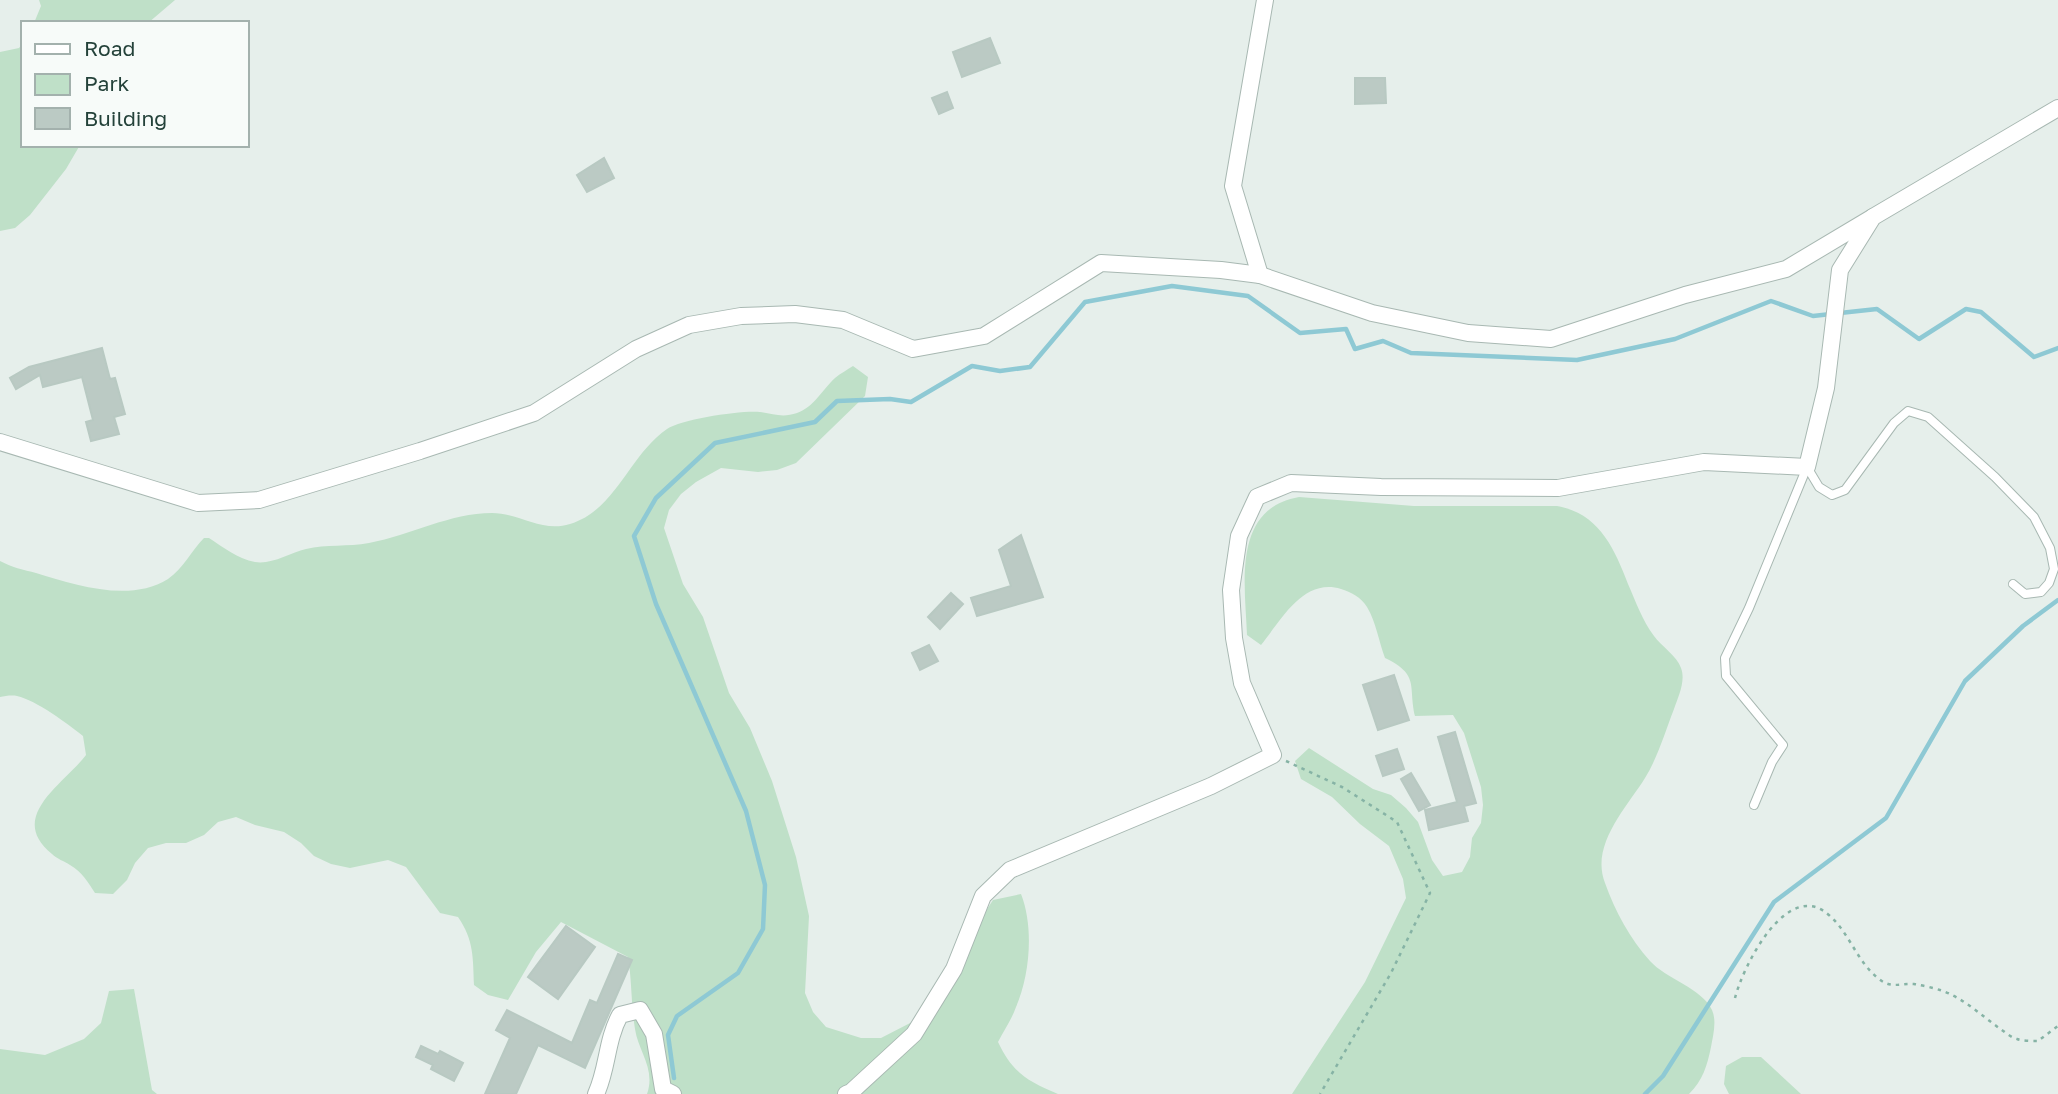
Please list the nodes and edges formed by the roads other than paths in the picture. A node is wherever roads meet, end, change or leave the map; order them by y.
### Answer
1 (1265, 0) edge
2 (2058, 108) edge
3 (1873, 217) junction
4 (1260, 275) junction
5 (0, 442) edge
6 (1807, 467) junction
7 (2013, 584) dead end
8 (1755, 805) dead end
9 (666, 1092) edge
10 (596, 1094) edge
11 (846, 1094) edge

1 - 4 street
2 - 3 street
3 - 4 street
3 - 6 street
4 - 5 street
6 - 7 lane
6 - 8 lane
6 - 11 street
9 - 10 street

